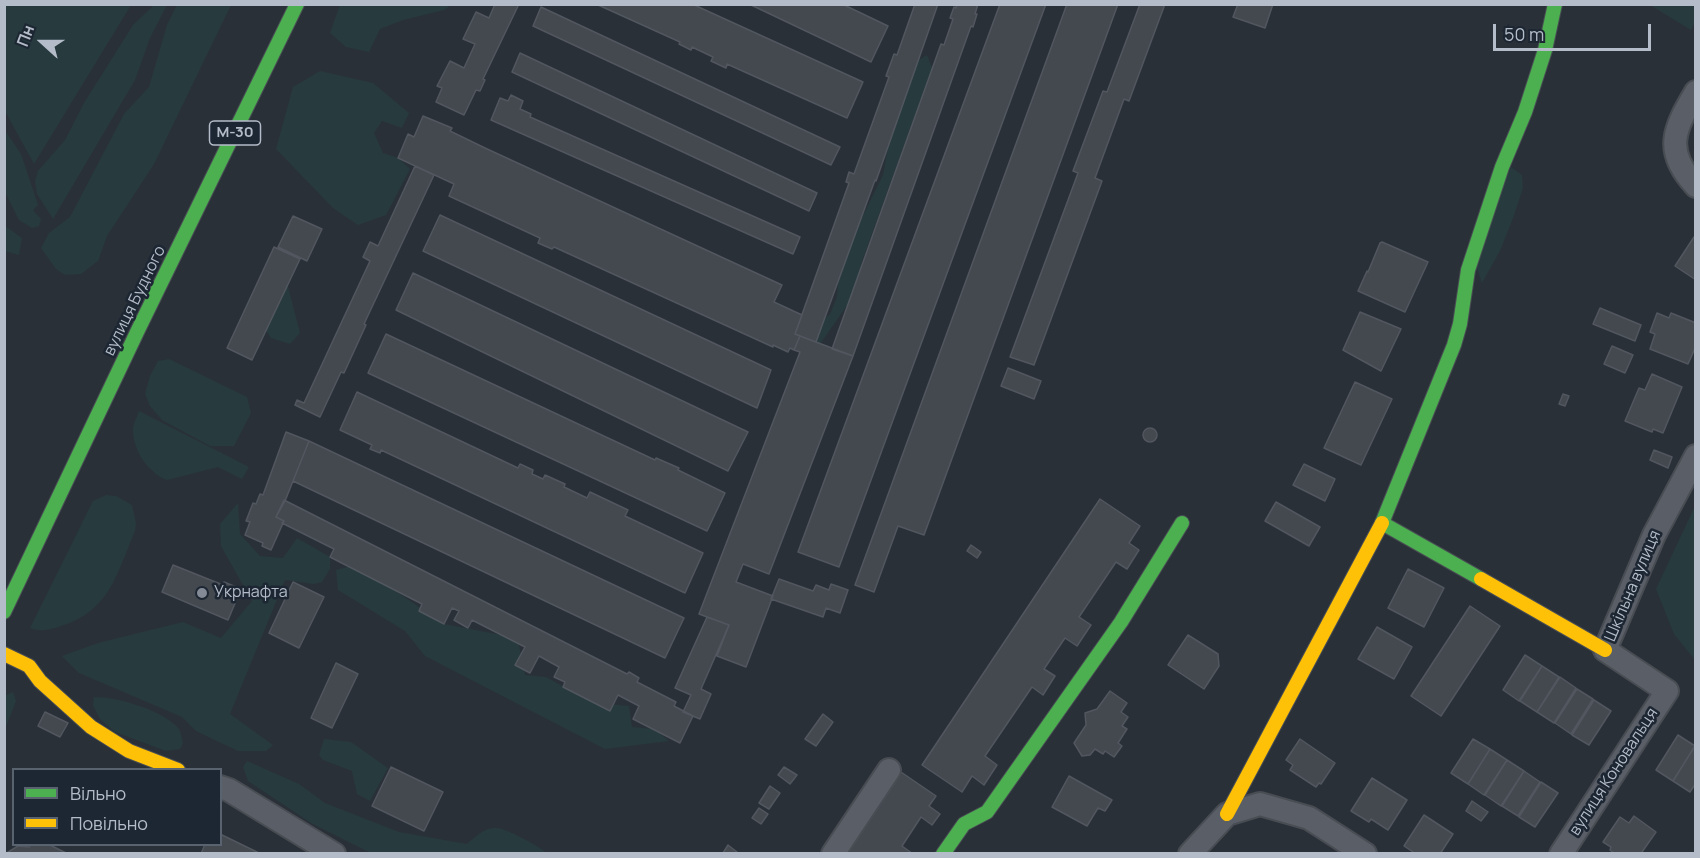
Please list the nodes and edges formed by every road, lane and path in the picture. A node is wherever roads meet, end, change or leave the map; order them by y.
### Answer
1 (297, 4) edge
2 (1555, 4) edge
3 (1695, 92) edge
4 (1695, 186) edge
5 (1695, 456) edge
6 (1182, 523) dead end
7 (1382, 523) junction
8 (4, 612) edge
9 (1605, 650) junction
10 (4, 654) edge
11 (1667, 691) joint
12 (173, 768) edge
13 (889, 770) dead end
14 (222, 788) edge
15 (1227, 814) junction
16 (334, 854) edge
17 (833, 854) edge
18 (943, 854) edge
19 (1190, 854) edge
20 (1365, 854) edge
21 (1561, 854) edge

1 - 8 main road, вулиця Будного / М-30
2 - 7 main road
3 - 4 street
5 - 9 street, Шкільна вулиця
6 - 18 main road
7 - 9 main road
7 - 15 main road
9 - 11 street, Шкільна вулиця
10 - 12 main road
11 - 21 street, вулиця Коновальця
13 - 17 street
14 - 16 street
15 - 19 street
15 - 20 street

